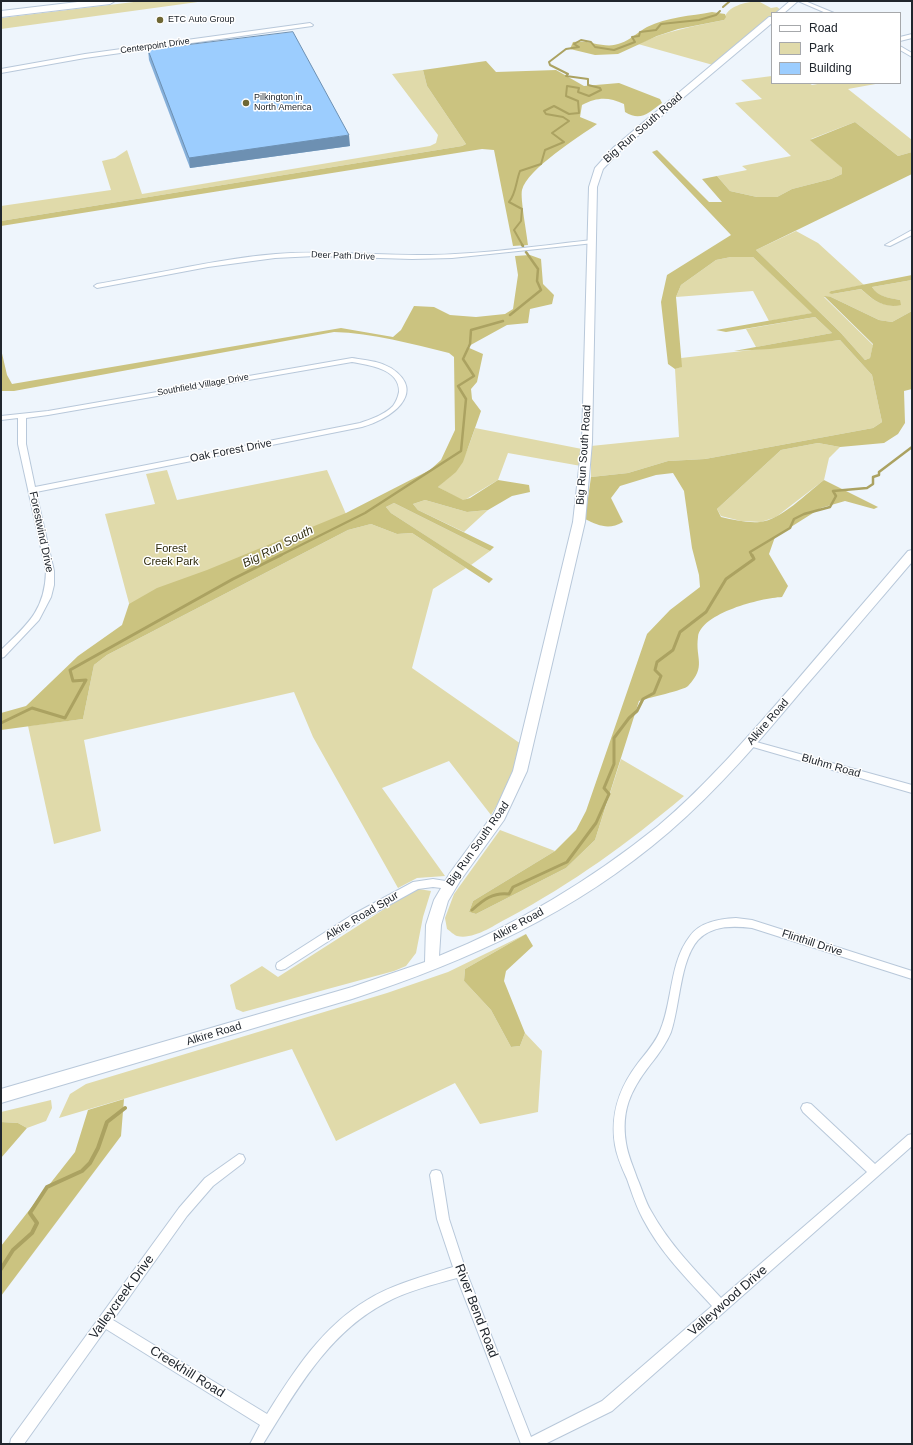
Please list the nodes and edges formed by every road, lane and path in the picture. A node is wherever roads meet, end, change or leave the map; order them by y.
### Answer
1 (110, 1) edge
2 (794, 1) edge
3 (801, 1) edge
4 (781, 12) edge
5 (829, 12) edge
6 (1, 14) edge
7 (771, 21) edge
8 (310, 25) dead end
9 (912, 36) edge
10 (901, 39) edge
11 (901, 49) edge
12 (912, 55) edge
13 (1, 71) edge
14 (912, 232) edge
15 (592, 242) junction
16 (888, 245) dead end
17 (96, 286) dead end
18 (399, 380) joint
19 (22, 416) junction
20 (1, 418) edge
21 (32, 490) junction
22 (912, 554) edge
23 (1, 655) edge
24 (749, 743) junction
25 (912, 790) edge
26 (449, 885) junction
27 (432, 964) junction
28 (281, 966) dead end
29 (912, 975) edge
30 (1, 1096) edge
31 (806, 1108) dead end
32 (912, 1139) edge
33 (239, 1159) dead end
34 (874, 1171) junction
35 (436, 1175) dead end
36 (460, 1271) junction
37 (720, 1306) junction
38 (104, 1321) junction
39 (269, 1423) junction
40 (16, 1444) edge
41 (256, 1444) edge
42 (527, 1444) edge
43 (531, 1444) edge

1 - 6 highway
2 - 4 street
3 - 5 street
7 - 15 street, Big Run South Road
8 - 13 street, Centerpoint Drive
9 - 10 street
11 - 12 street
14 - 16 street
15 - 17 street, Deer Path Drive
15 - 26 street, Big Run South Road
18 - 19 street, Southfield Village Drive
18 - 21 street, Oak Forest Drive
19 - 20 street, Southfield Village Drive
19 - 21 street, Forestwind Drive
21 - 23 street, Forestwind Drive
22 - 24 street, Alkire Road
24 - 25 street, Bluhm Road
24 - 27 street, Alkire Road
26 - 27 street, Big Run South Road
26 - 28 street, Alkire Road Spur
27 - 30 street, Alkire Road
29 - 37 street, Flinthill Drive
31 - 34 street
32 - 34 street, Valleywood Drive
33 - 38 street, Valleycreek Drive
34 - 37 street, Valleywood Drive
35 - 36 street, River Bend Road
36 - 39 street
36 - 42 street, River Bend Road
37 - 43 street, Valleywood Drive
38 - 39 street, Creekhill Road
38 - 40 street, Valleycreek Drive
39 - 41 street

